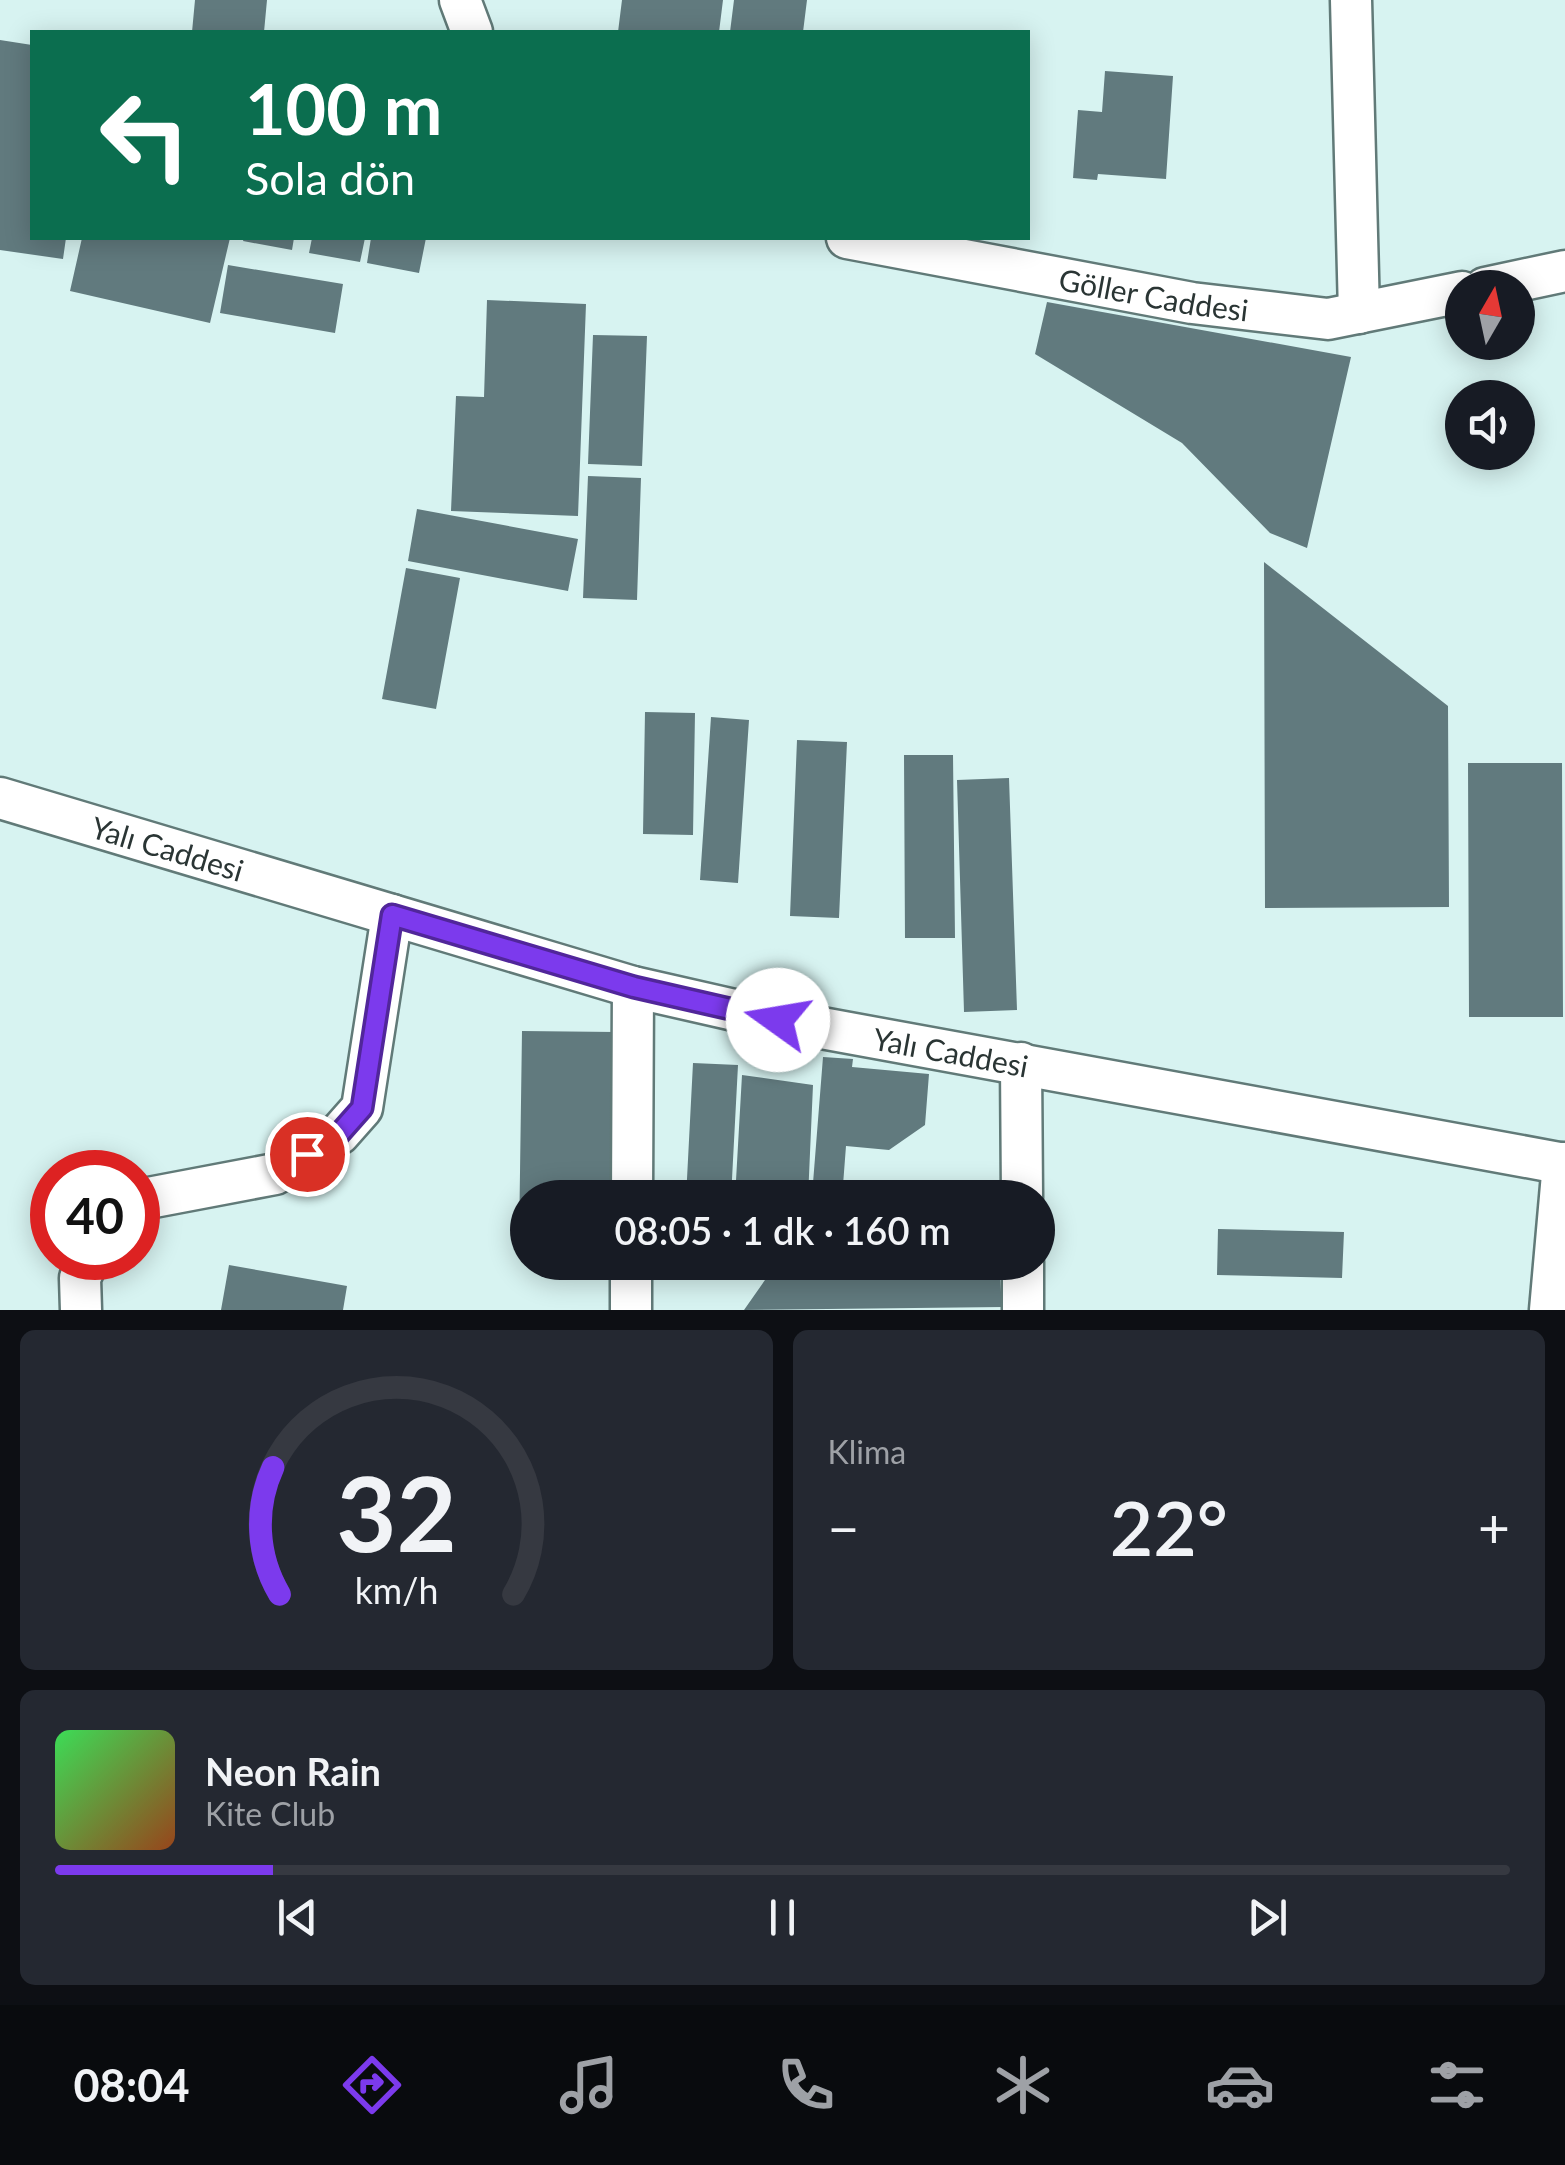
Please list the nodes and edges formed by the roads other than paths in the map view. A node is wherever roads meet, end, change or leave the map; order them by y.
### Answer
1 (460, 0) edge
2 (1351, 0) edge
3 (471, 30) edge
4 (858, 240) edge
5 (1565, 271) edge
6 (1535, 277) edge
7 (1445, 295) edge
8 (1359, 313) junction
9 (0, 798) edge
10 (392, 915) junction
11 (634, 987) junction
12 (1021, 1063) junction
13 (1564, 1164) edge
14 (632, 1180) edge
15 (1022, 1180) edge
16 (160, 1196) edge
17 (80, 1280) edge
18 (632, 1280) edge
19 (1023, 1280) edge
20 (82, 1310) edge
21 (631, 1310) edge
22 (1023, 1310) edge
23 (1550, 1310) edge

1 - 3 street
2 - 8 street
4 - 8 street, Göller Caddesi
5 - 6 street
7 - 8 street, Göller Caddesi
9 - 10 street, Yalı Caddesi
10 - 11 street, Yalı Caddesi
10 - 16 street
11 - 12 street, Yalı Caddesi
11 - 14 street
12 - 13 street, Yalı Caddesi
12 - 15 street
13 - 23 street
17 - 20 street
18 - 21 street
19 - 22 street

